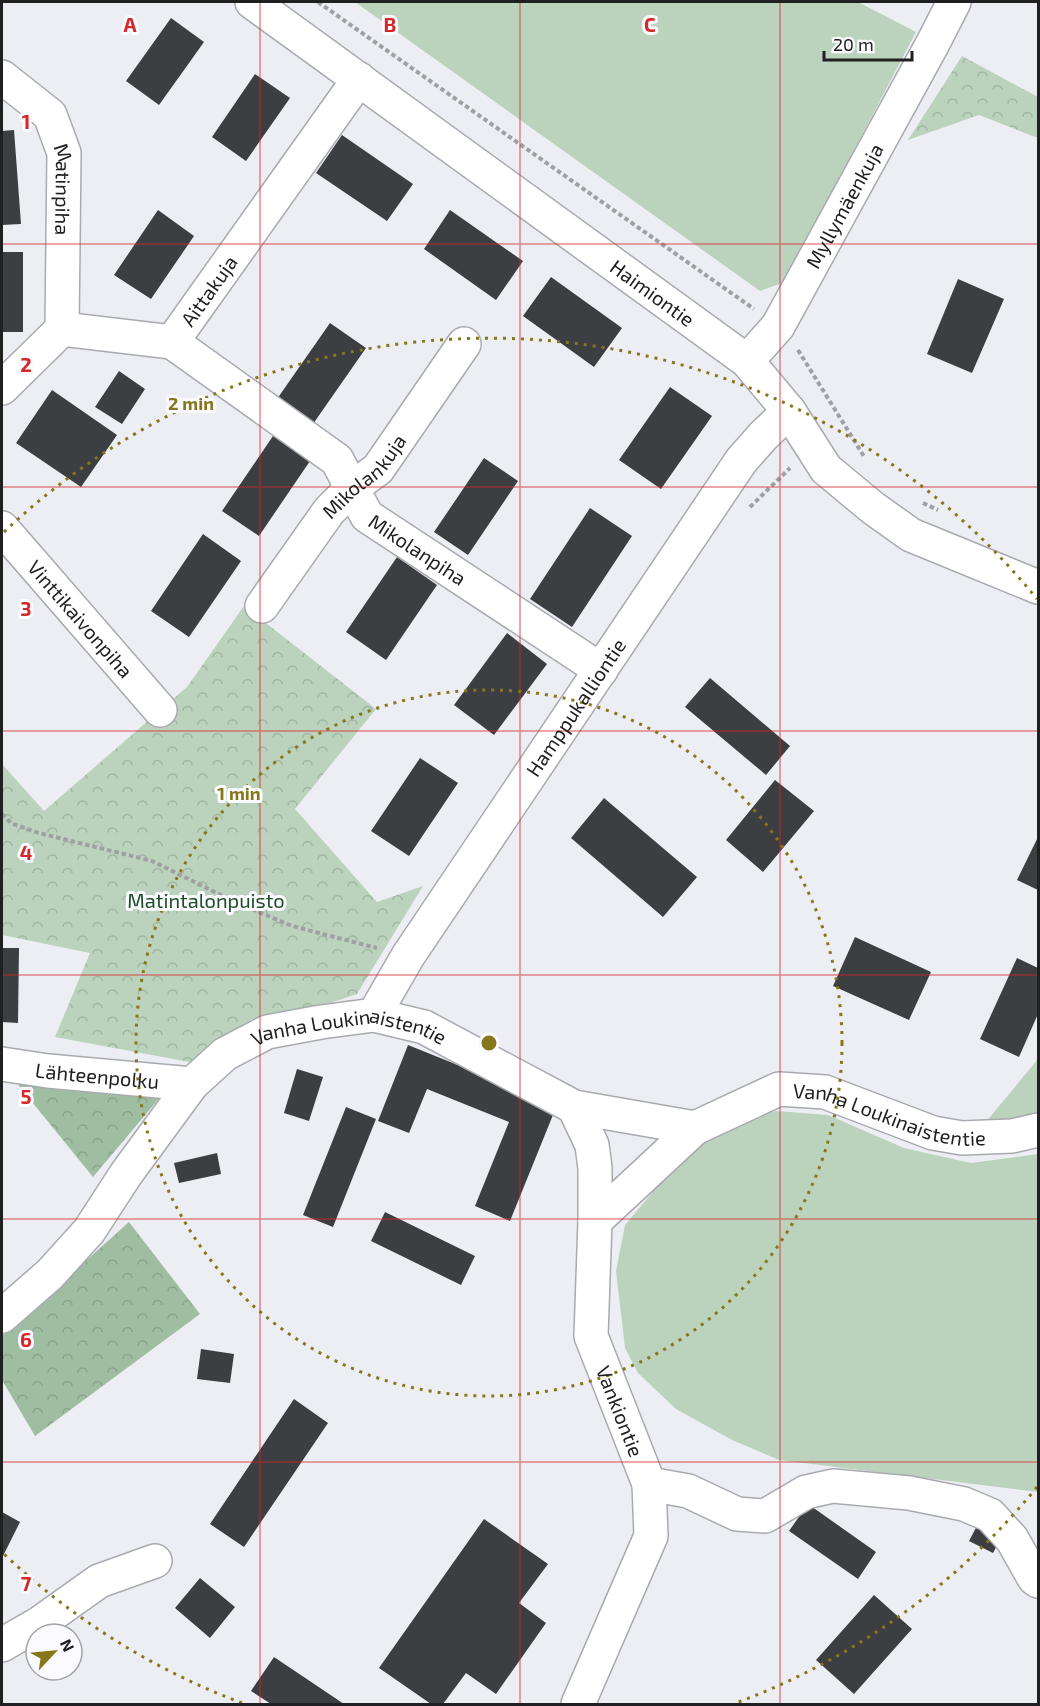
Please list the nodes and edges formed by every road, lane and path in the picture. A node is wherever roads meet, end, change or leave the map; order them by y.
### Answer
1 (252, 2) edge
2 (954, 2) edge
3 (2, 77) edge
4 (359, 80) junction
5 (62, 329) junction
6 (172, 342) junction
7 (464, 344) dead end
8 (747, 361) junction
9 (2, 388) edge
10 (789, 411) junction
11 (352, 488) junction
12 (2, 528) edge
13 (1038, 587) edge
14 (262, 606) dead end
15 (601, 670) junction
16 (159, 710) dead end
17 (2, 814) edge
18 (408, 956) junction
19 (374, 1015) junction
20 (2, 1064) edge
21 (192, 1084) junction
22 (574, 1107) junction
23 (695, 1128) junction
24 (1038, 1130) edge
25 (596, 1221) junction
26 (2, 1316) edge
27 (649, 1484) junction
28 (155, 1561) dead end
29 (1038, 1581) edge
30 (2, 1645) edge
31 (578, 1704) edge

1 - 4 street, Haimiontie
2 - 8 street, Myllymäenkuja
3 - 5 street, Matinpiha
4 - 6 street, Aittakuja
4 - 8 street, Haimiontie
5 - 6 street, Aittakuja
5 - 9 street
6 - 11 street, Mikolanpiha
7 - 11 street, Mikolankuja
8 - 10 street, Haimiontie
10 - 13 street, Haimiontie
10 - 15 street, Hamppukalliontie
11 - 14 street, Mikolankuja
11 - 15 street, Mikolanpiha
12 - 16 street, Vinttikaivonpiha
15 - 18 street, Hamppukalliontie
17 - 18 path
18 - 19 street, Hamppukalliontie
19 - 21 street, Vanha Loukinaistentie
19 - 22 street, Vanha Loukinaistentie
20 - 21 street, Lähteenpolku
21 - 26 street, Vanha Loukinaistentie
22 - 23 street, Vanha Loukinaistentie
22 - 25 street, Vankiontie
23 - 24 street, Vanha Loukinaistentie
23 - 25 street
25 - 27 street, Vankiontie
27 - 29 street
27 - 31 street, Vankiontie
28 - 30 street

